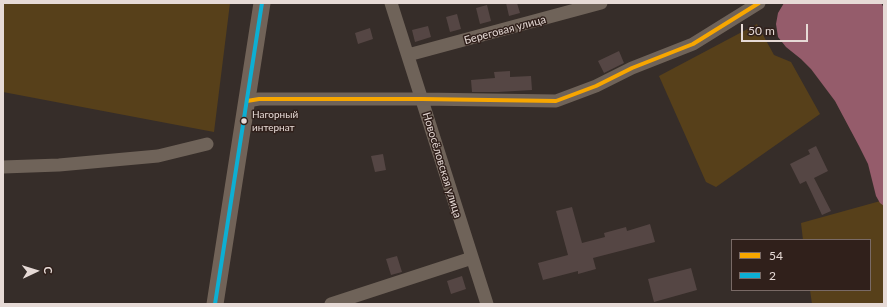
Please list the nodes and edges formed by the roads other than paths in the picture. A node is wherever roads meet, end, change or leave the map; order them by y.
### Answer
1 (262, 3) edge
2 (391, 3) edge
3 (601, 3) edge
4 (759, 3) edge
5 (408, 56) junction
6 (422, 99) junction
7 (247, 101) junction
8 (207, 144) dead end
9 (3, 167) edge
10 (472, 258) junction
11 (214, 304) edge
12 (332, 304) edge
13 (487, 304) edge

1 - 7 main road
2 - 5 street, Новосёловская улица
3 - 5 street, Береговая улица
4 - 6 street
5 - 6 street, Новосёловская улица
6 - 7 street
6 - 10 street, Новосёловская улица
7 - 11 main road
8 - 9 street
10 - 12 street
10 - 13 street, Новосёловская улица

